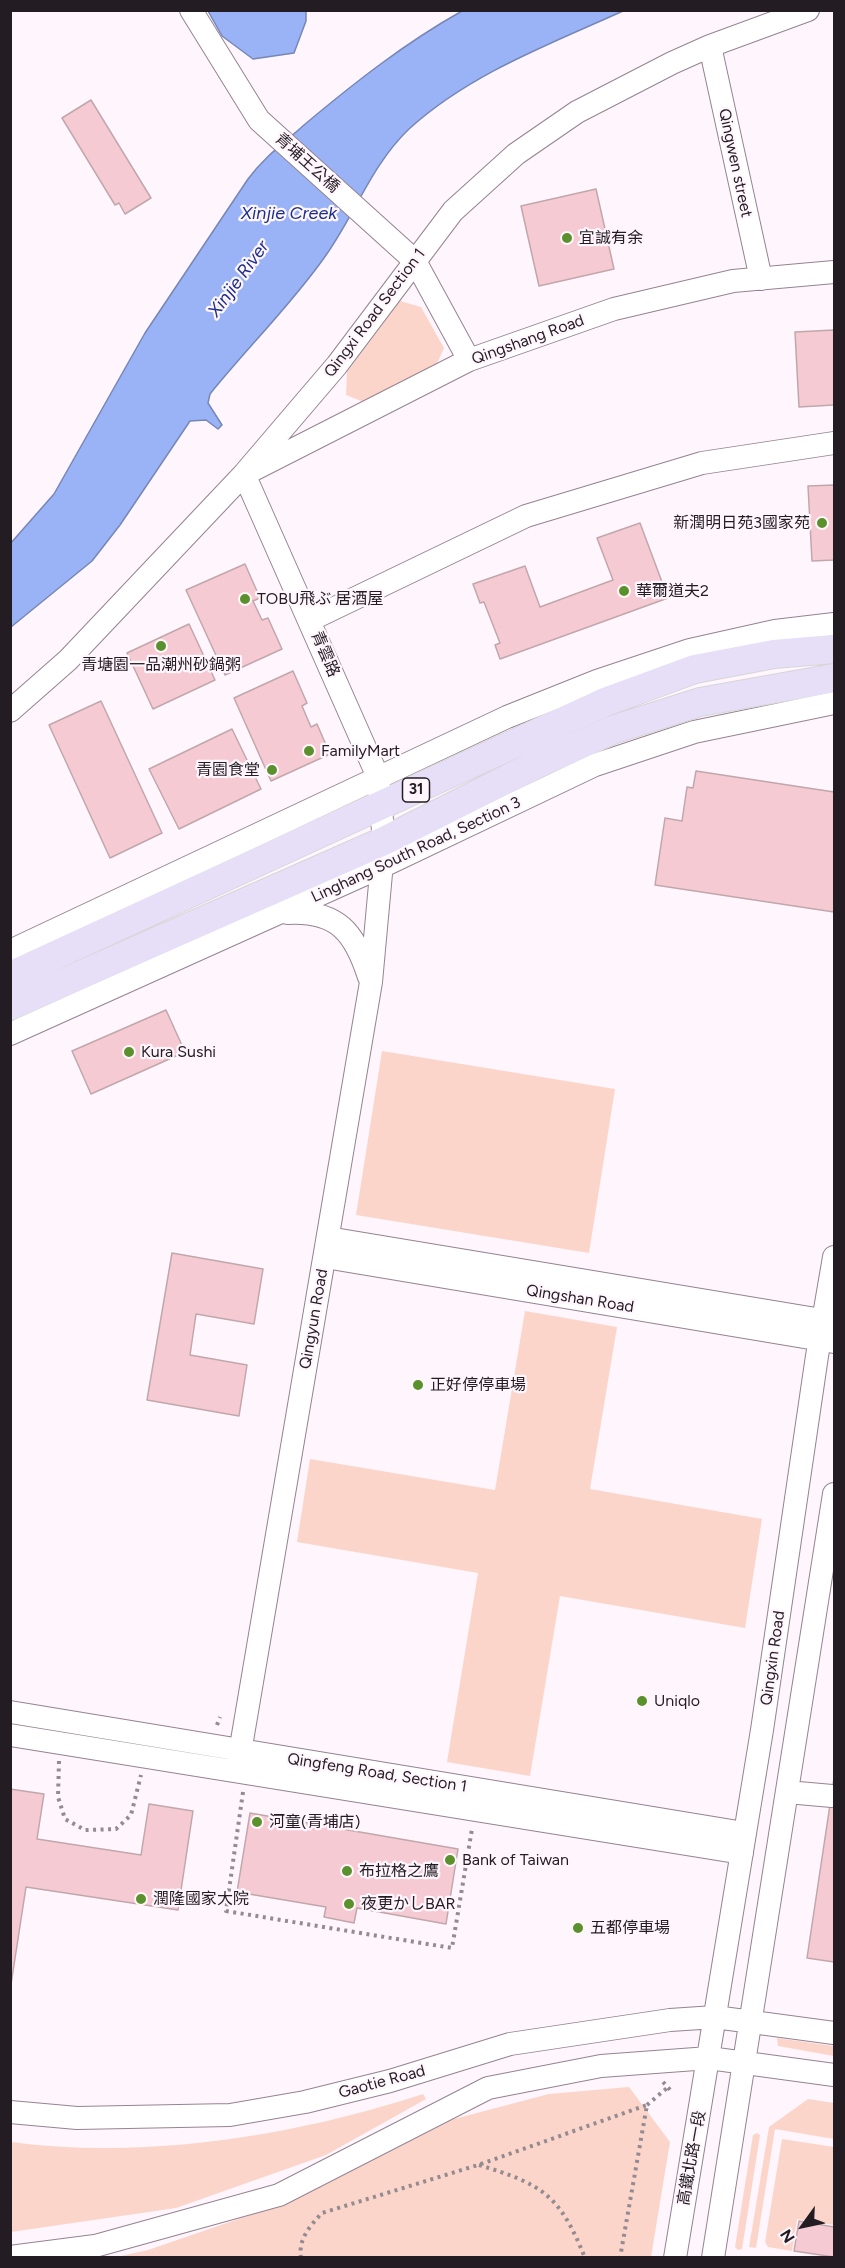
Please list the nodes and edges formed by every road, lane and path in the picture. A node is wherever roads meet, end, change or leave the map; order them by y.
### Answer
1 (191, 10) edge
2 (808, 10) edge
3 (710, 46) junction
4 (415, 261) junction
5 (834, 272) edge
6 (761, 279) junction
7 (469, 360) junction
8 (834, 443) edge
9 (244, 474) junction
10 (310, 620) junction
11 (834, 624) edge
12 (834, 649) edge
13 (834, 678) edge
14 (834, 703) edge
15 (10, 711) edge
16 (378, 777) junction
17 (380, 807) junction
18 (384, 854) junction
19 (280, 913) junction
20 (10, 951) edge
21 (10, 975) edge
22 (371, 982) junction
23 (10, 1006) edge
24 (10, 1034) edge
25 (327, 1248) junction
26 (834, 1257) edge
27 (828, 1331) edge
28 (834, 1494) edge
29 (10, 1712) edge
30 (220, 1717) dead end
31 (217, 1725) dead end
32 (10, 1735) edge
33 (59, 1758) dead end
34 (240, 1770) junction
35 (142, 1771) dead end
36 (787, 1792) junction
37 (832, 1796) dead end
38 (472, 1825) dead end
39 (743, 1843) junction
40 (715, 2017) junction
41 (749, 2020) junction
42 (834, 2033) edge
43 (709, 2058) junction
44 (743, 2062) junction
45 (834, 2075) edge
46 (663, 2082) dead end
47 (667, 2088) junction
48 (673, 2093) dead end
49 (647, 2105) junction
50 (10, 2112) edge
51 (478, 2165) junction
52 (10, 2257) edge
53 (302, 2258) edge
54 (585, 2258) edge
55 (620, 2258) edge
56 (675, 2258) edge
57 (713, 2258) edge

1 - 4 street, 青埔王公橋
2 - 3 street, Qingxi Road Section 1
3 - 4 street, Qingxi Road Section 1
3 - 6 street, Qingwen street
4 - 7 street, 青埔王公橋
4 - 9 street, Qingxi Road Section 1
5 - 6 street, Qingshang Road
6 - 7 street, Qingshang Road
7 - 9 street, Qingshang Road
8 - 10 street
9 - 10 street, 青雲路
9 - 15 street, Qingxi Road Section 1
10 - 16 street, 青雲路
11 - 16 street, 31
12 - 17 main road, 31
13 - 18 main road, Linghang South Road, Section 3 / 31
14 - 18 street, Linghang South Road, Section 3 / 31
16 - 17 street, 青雲路
16 - 20 street, 31
17 - 18 street, 青雲路
17 - 21 main road, 31
18 - 19 street, Linghang South Road, Section 3 / 31
18 - 22 street, Qingyun Road
18 - 23 main road, Linghang South Road, Section 3 / 31
19 - 22 street
19 - 24 street, Linghang South Road, Section 3 / 31
22 - 25 street, Qingyun Road
25 - 27 street, Qingshan Road
25 - 34 street, Qingyun Road
26 - 27 street, Qingxin Road
27 - 39 street, Qingxin Road
28 - 36 street, Qingxin Road
29 - 34 street, Qingfeng Road, Section 1
30 - 31 path
32 - 34 street, Qingfeng Road, Section 1
33 - 35 path
34 - 38 path
34 - 39 street, Qingfeng Road, Section 1
36 - 37 street
36 - 41 street, Qingxin Road
39 - 40 street, Qingxin Road
40 - 41 street, Gaotie Road
40 - 43 street, Qingxin Road
40 - 50 street, Gaotie Road
41 - 42 street, Gaotie Road
41 - 44 street, Qingxin Road
43 - 44 street
43 - 52 street
43 - 56 street, 高鐵北路一段
44 - 45 street
44 - 57 street
46 - 47 path
47 - 48 path
47 - 49 path
49 - 51 path
49 - 55 path
51 - 53 path
51 - 54 path

